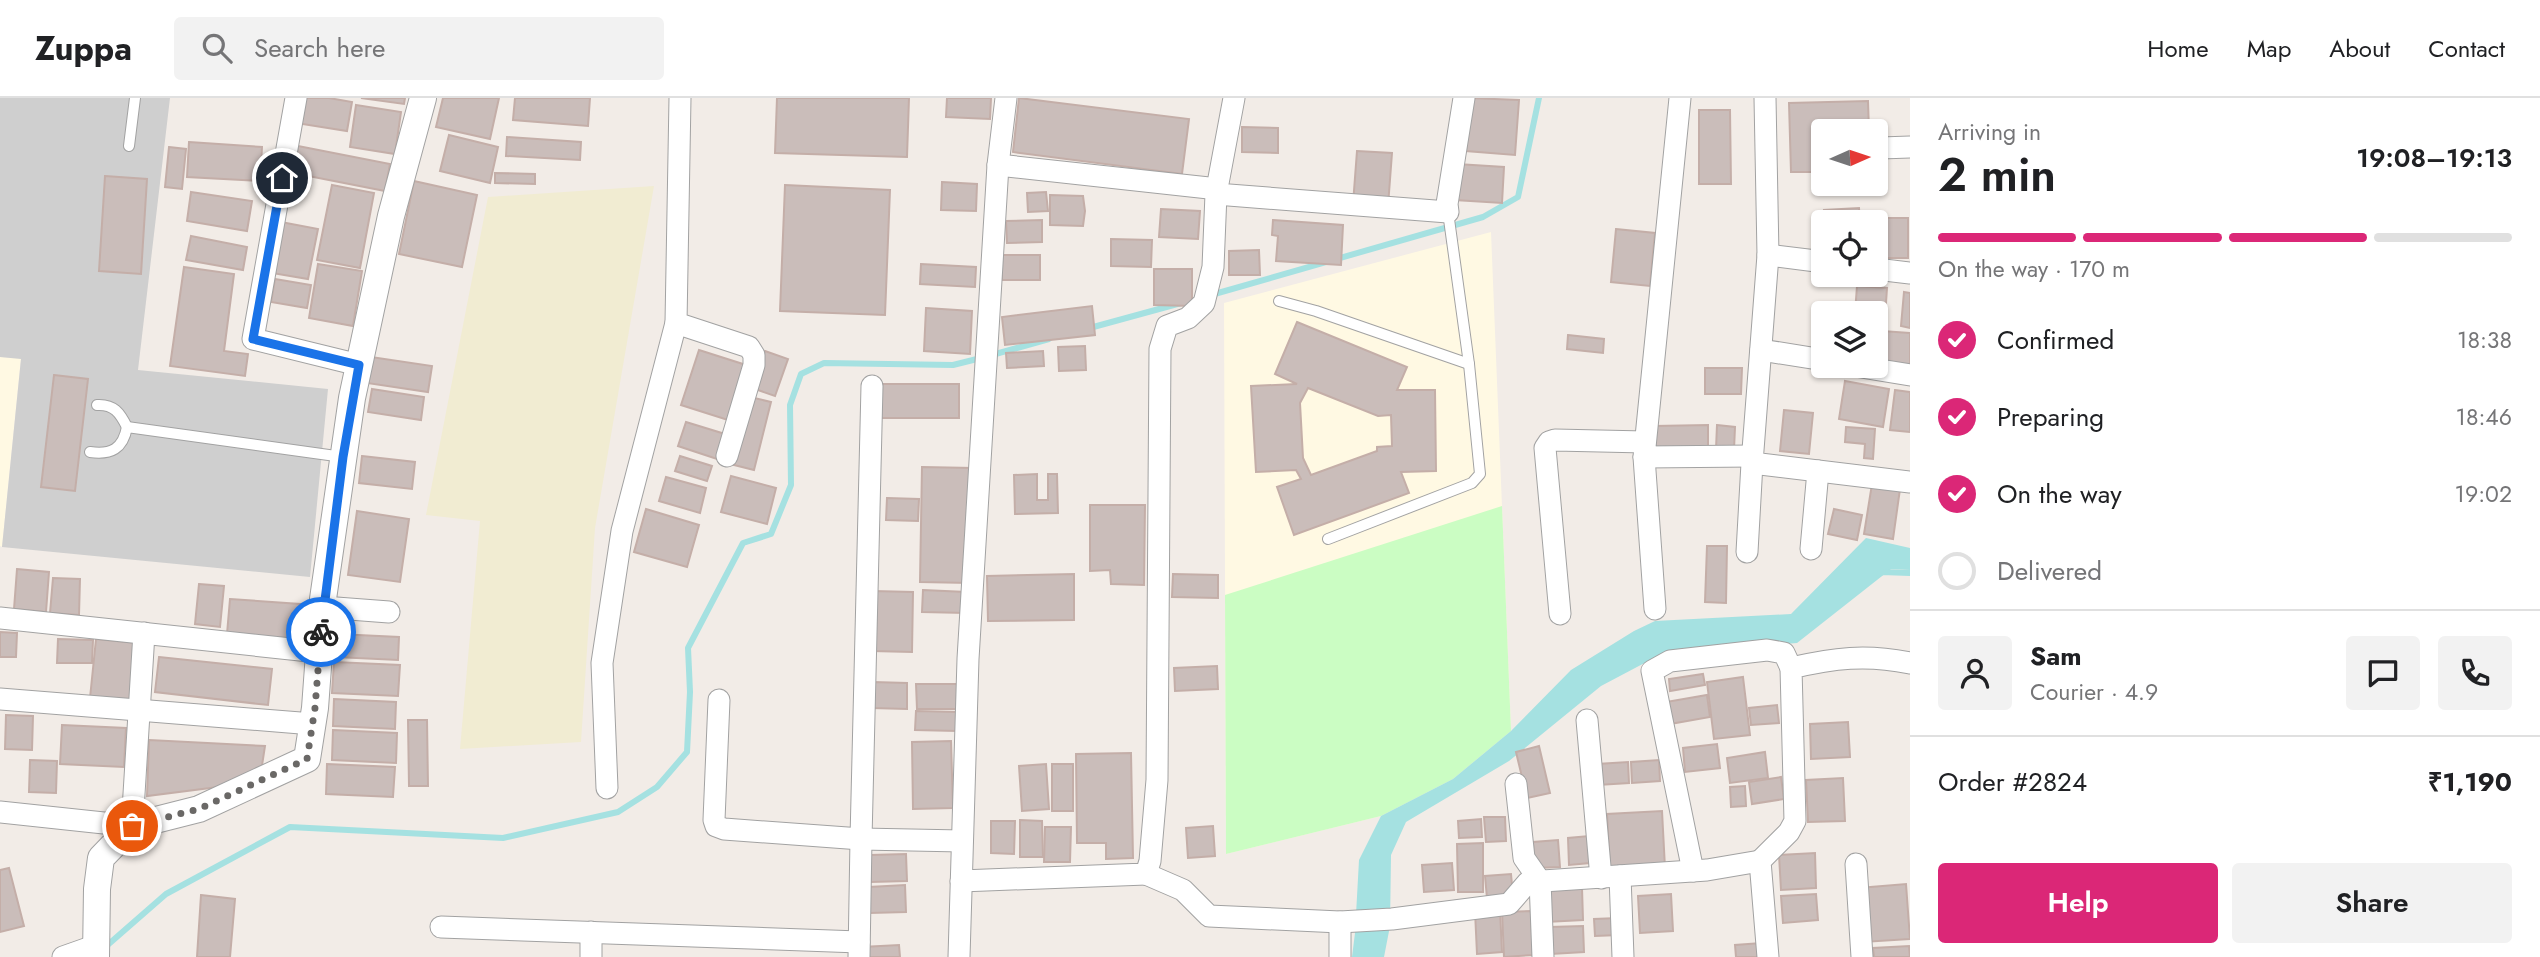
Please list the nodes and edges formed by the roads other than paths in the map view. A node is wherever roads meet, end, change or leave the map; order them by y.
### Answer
1 (135, 98) edge
2 (296, 98) edge
3 (423, 98) edge
4 (680, 98) edge
5 (1006, 98) edge
6 (1234, 98) edge
7 (1464, 98) edge
8 (1680, 98) edge
9 (1765, 98) edge
10 (129, 146) dead end
11 (1910, 147) edge
12 (1888, 148) edge
13 (998, 165) junction
14 (1217, 192) junction
15 (1448, 212) junction
16 (1768, 255) junction
17 (1811, 260) edge
18 (1888, 270) edge
19 (1910, 273) edge
20 (1279, 301) dead end
21 (676, 323) junction
22 (1761, 350) junction
23 (1811, 358) edge
24 (1469, 364) junction
25 (359, 365) junction
26 (1888, 371) edge
27 (1910, 375) edge
28 (872, 386) dead end
29 (97, 405) dead end
30 (127, 428) junction
31 (1644, 450) junction
32 (90, 452) dead end
33 (727, 456) dead end
34 (343, 457) junction
35 (1753, 460) junction
36 (1818, 471) junction
37 (1910, 482) edge
38 (1328, 539) dead end
39 (1811, 549) dead end
40 (1747, 552) dead end
41 (323, 607) junction
42 (1655, 609) dead end
43 (389, 612) dead end
44 (1560, 614) dead end
45 (0, 618) edge
46 (144, 633) junction
47 (319, 652) junction
48 (1910, 663) edge
49 (1791, 668) junction
50 (0, 699) edge
51 (719, 700) dead end
52 (138, 710) junction
53 (1587, 720) dead end
54 (313, 724) junction
55 (1516, 784) dead end
56 (607, 788) dead end
57 (0, 812) edge
58 (132, 826) junction
59 (862, 839) junction
60 (962, 841) junction
61 (1760, 861) junction
62 (1856, 864) dead end
63 (1693, 871) junction
64 (1146, 874) junction
65 (1611, 877) junction
66 (961, 881) junction
67 (1540, 881) junction
68 (1357, 921) junction
69 (441, 926) dead end
70 (591, 932) junction
71 (859, 949) edge
72 (96, 951) edge
73 (63, 957) edge
74 (591, 957) edge
75 (959, 957) edge
76 (1340, 957) edge
77 (1544, 957) edge
78 (1623, 957) edge
79 (1768, 957) edge
80 (1862, 957) edge

1 - 10 lane
2 - 25 street
3 - 25 street
4 - 21 street
5 - 13 street
6 - 14 street
7 - 15 street
8 - 31 street
9 - 16 street
11 - 12 street
13 - 14 street
13 - 60 street
14 - 15 street
14 - 64 street
15 - 24 lane
16 - 17 street
16 - 22 street
18 - 19 street
20 - 24 lane
21 - 33 street
21 - 56 street
22 - 23 street
22 - 35 street
24 - 38 lane
25 - 34 street
26 - 27 street
28 - 59 street
29 - 30 lane
30 - 32 lane
30 - 34 lane
31 - 35 street
31 - 42 street
31 - 44 street
34 - 41 street
35 - 36 street
35 - 40 street
36 - 37 street
36 - 39 street
41 - 43 street
41 - 47 street
45 - 46 street
46 - 47 street
46 - 52 street
47 - 54 street
48 - 49 street
49 - 61 street
49 - 63 street
50 - 52 street
51 - 59 street
52 - 54 street
52 - 58 street
53 - 65 street
54 - 58 street
55 - 67 street
57 - 58 street
58 - 72 street
59 - 60 street
59 - 71 street
60 - 66 street
61 - 63 street
61 - 79 street
62 - 80 street
63 - 65 street
64 - 66 street
64 - 68 street
65 - 67 street
65 - 78 street
66 - 75 street
67 - 68 street
67 - 77 street
68 - 76 street
69 - 70 street
70 - 71 street
70 - 74 street
72 - 73 street

